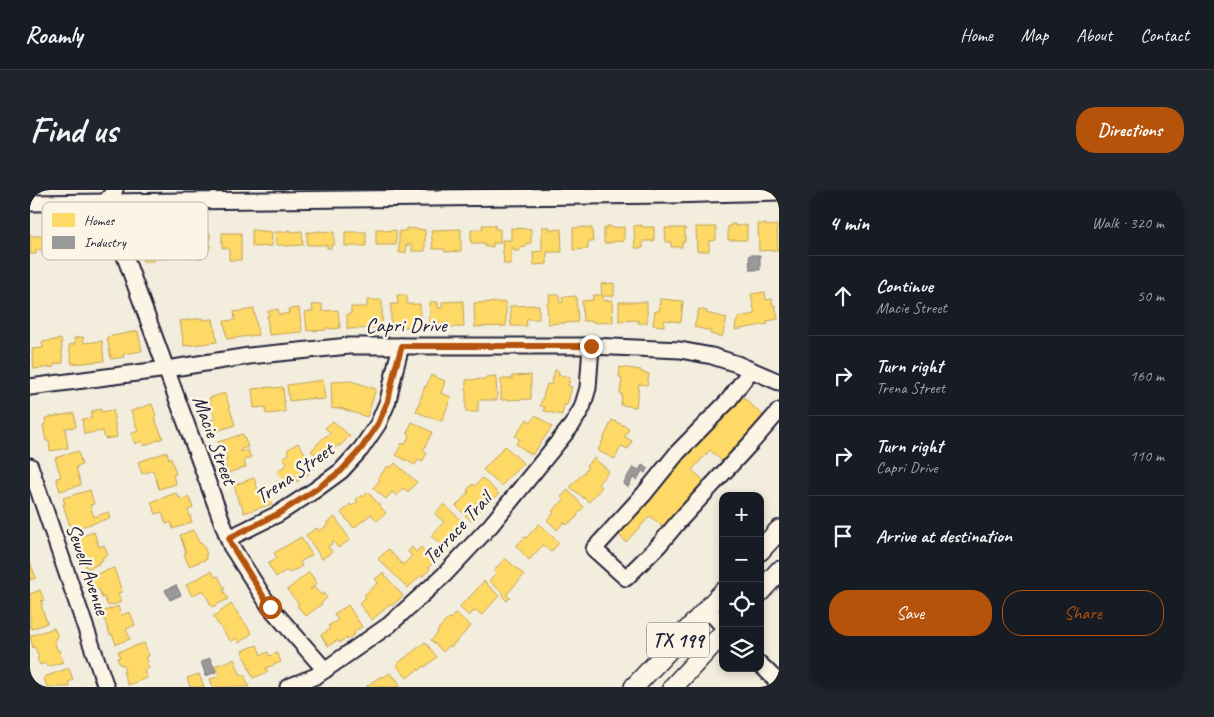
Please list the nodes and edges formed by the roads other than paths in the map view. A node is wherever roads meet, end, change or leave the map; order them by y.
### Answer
1 (116, 190) edge
2 (779, 192) edge
3 (671, 193) edge
4 (105, 202) joint
5 (127, 260) edge
6 (402, 346) junction
7 (591, 346) junction
8 (167, 369) junction
9 (751, 370) junction
10 (779, 382) edge
11 (30, 387) edge
12 (779, 411) edge
13 (30, 466) edge
14 (779, 530) edge
15 (229, 538) junction
16 (764, 547) edge
17 (779, 571) edge
18 (764, 588) edge
19 (719, 596) edge
20 (707, 609) junction
21 (719, 622) edge
22 (719, 637) edge
23 (764, 668) edge
24 (325, 670) junction
25 (779, 683) edge
26 (106, 687) edge
27 (288, 687) edge
28 (634, 687) edge
29 (673, 687) edge

1 - 4 street
2 - 3 street
3 - 4 street
5 - 8 street, Macie Street
6 - 7 street, Capri Drive
6 - 8 street, Capri Drive
6 - 15 street, Trena Street
7 - 9 street, Capri Drive
7 - 24 street, Terrace Trail
8 - 11 street, Capri Drive
8 - 15 street, Macie Street
9 - 10 street, Capri Drive
9 - 12 street
13 - 26 street, Sewell Avenue
14 - 16 main road
15 - 24 street, Macie Street
17 - 18 main road
19 - 20 main road, TX 199
20 - 21 street
20 - 28 main road, TX 199
22 - 29 main road, TX 199
23 - 25 street
24 - 27 street, Terrace Trail

